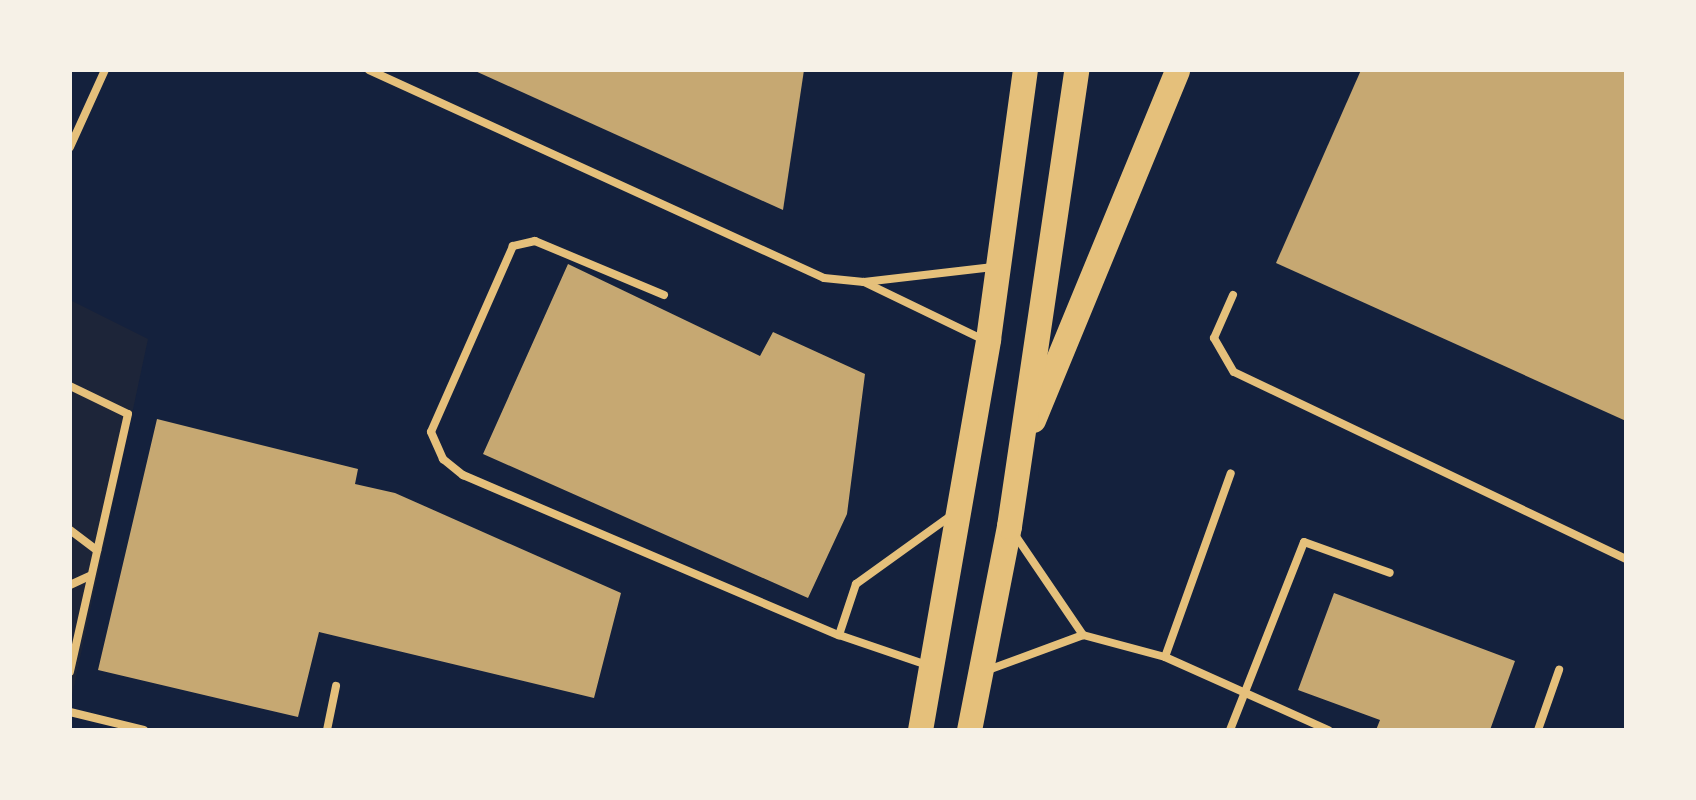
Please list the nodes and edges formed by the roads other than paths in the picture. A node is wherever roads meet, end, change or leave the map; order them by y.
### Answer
1 (105, 70) edge
2 (369, 70) edge
3 (1025, 70) edge
4 (1076, 70) edge
5 (1176, 70) edge
6 (70, 147) edge
7 (999, 266) junction
8 (864, 282) junction
9 (664, 295) dead end
10 (1232, 295) dead end
11 (987, 342) junction
12 (70, 386) edge
13 (1015, 467) junction
14 (1231, 473) dead end
15 (960, 509) junction
16 (1009, 526) junction
17 (70, 530) edge
18 (97, 550) junction
19 (1626, 559) edge
20 (1390, 573) dead end
21 (92, 575) junction
22 (70, 586) edge
23 (839, 635) junction
24 (1082, 635) junction
25 (1164, 657) junction
26 (932, 666) junction
27 (1559, 670) dead end
28 (70, 672) edge
29 (979, 674) junction
30 (336, 686) dead end
31 (1244, 691) junction
32 (70, 712) edge
33 (144, 730) edge
34 (327, 730) edge
35 (920, 730) edge
36 (969, 730) edge
37 (1230, 730) edge
38 (1328, 730) edge
39 (1538, 730) edge

1 - 6 lane
2 - 8 lane
3 - 7 main road
4 - 13 main road
5 - 13 main road
7 - 8 lane
7 - 11 main road
8 - 11 lane
9 - 23 lane
10 - 19 lane
11 - 15 main road
12 - 18 lane
13 - 16 main road
14 - 25 lane
15 - 23 lane
15 - 26 main road
16 - 24 lane
16 - 29 main road
17 - 18 lane
18 - 21 lane
20 - 31 lane
21 - 22 lane
21 - 28 lane
23 - 26 lane
24 - 25 lane
24 - 29 lane
25 - 31 lane
26 - 35 main road
27 - 39 lane
29 - 36 main road
30 - 34 lane
31 - 37 lane
31 - 38 lane
32 - 33 lane

